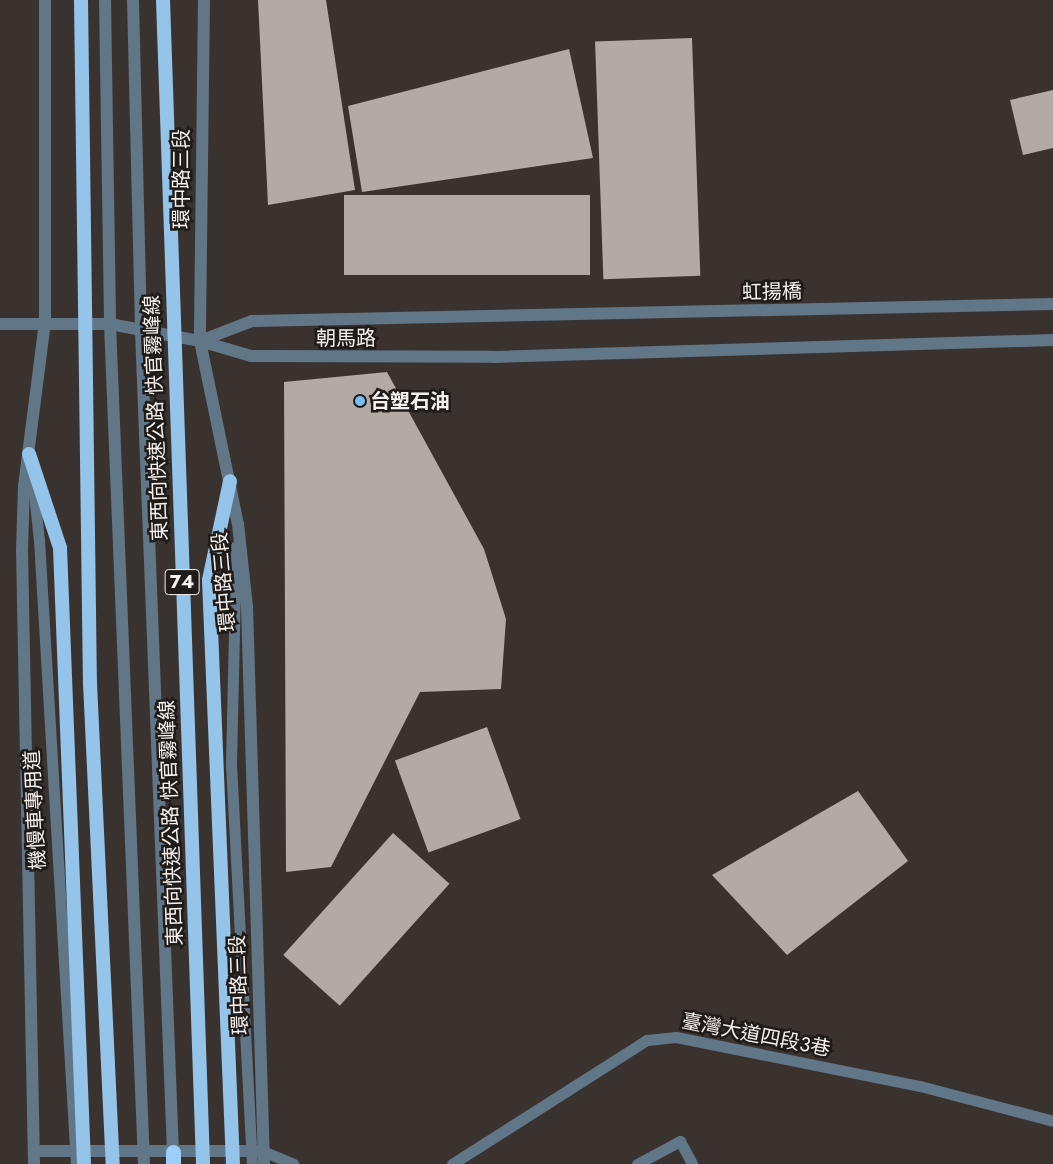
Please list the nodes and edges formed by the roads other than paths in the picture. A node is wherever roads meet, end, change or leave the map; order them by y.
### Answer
1 (45, 0) edge
2 (81, 0) edge
3 (105, 0) edge
4 (133, 0) edge
5 (163, 0) edge
6 (204, 0) edge
7 (1053, 304) edge
8 (491, 318) joint
9 (45, 322) junction
10 (0, 324) edge
11 (110, 324) junction
12 (141, 331) junction
13 (1053, 340) edge
14 (200, 341) junction
15 (29, 454) junction
16 (230, 481) junction
17 (238, 524) junction
18 (1053, 1121) edge
19 (36, 1151) junction
20 (143, 1158) edge
21 (173, 1158) edge
22 (264, 1158) edge
23 (34, 1164) edge
24 (76, 1164) edge
25 (84, 1164) edge
26 (113, 1164) edge
27 (203, 1164) edge
28 (233, 1164) edge
29 (252, 1164) edge
30 (293, 1164) edge
31 (452, 1164) edge
32 (636, 1164) edge
33 (692, 1164) edge

1 - 9 street
2 - 26 highway, bridge
3 - 11 street
4 - 12 street
5 - 27 highway, 東西向快速公路 快官霧峰線 / 74, bridge
6 - 14 street, 環中路三段
7 - 8 street, 虹揚橋
8 - 14 street, 朝馬路
9 - 10 street, 朝馬路
9 - 11 street, 朝馬路
9 - 15 street
11 - 12 street, 朝馬路
11 - 20 street
12 - 14 street, 朝馬路
12 - 21 street
13 - 14 street, 朝馬路
14 - 16 street, 環中路三段
15 - 19 street
15 - 24 lane, 機慢車專用道, bridge
15 - 25 highway, bridge
16 - 17 street, 環中路三段
16 - 28 highway, 74, bridge
17 - 22 street, 環中路三段
17 - 29 lane, bridge
18 - 31 lane, 臺灣大道四段3巷
19 - 20 street
19 - 23 street
20 - 21 street
21 - 22 street
22 - 30 lane
32 - 33 lane

